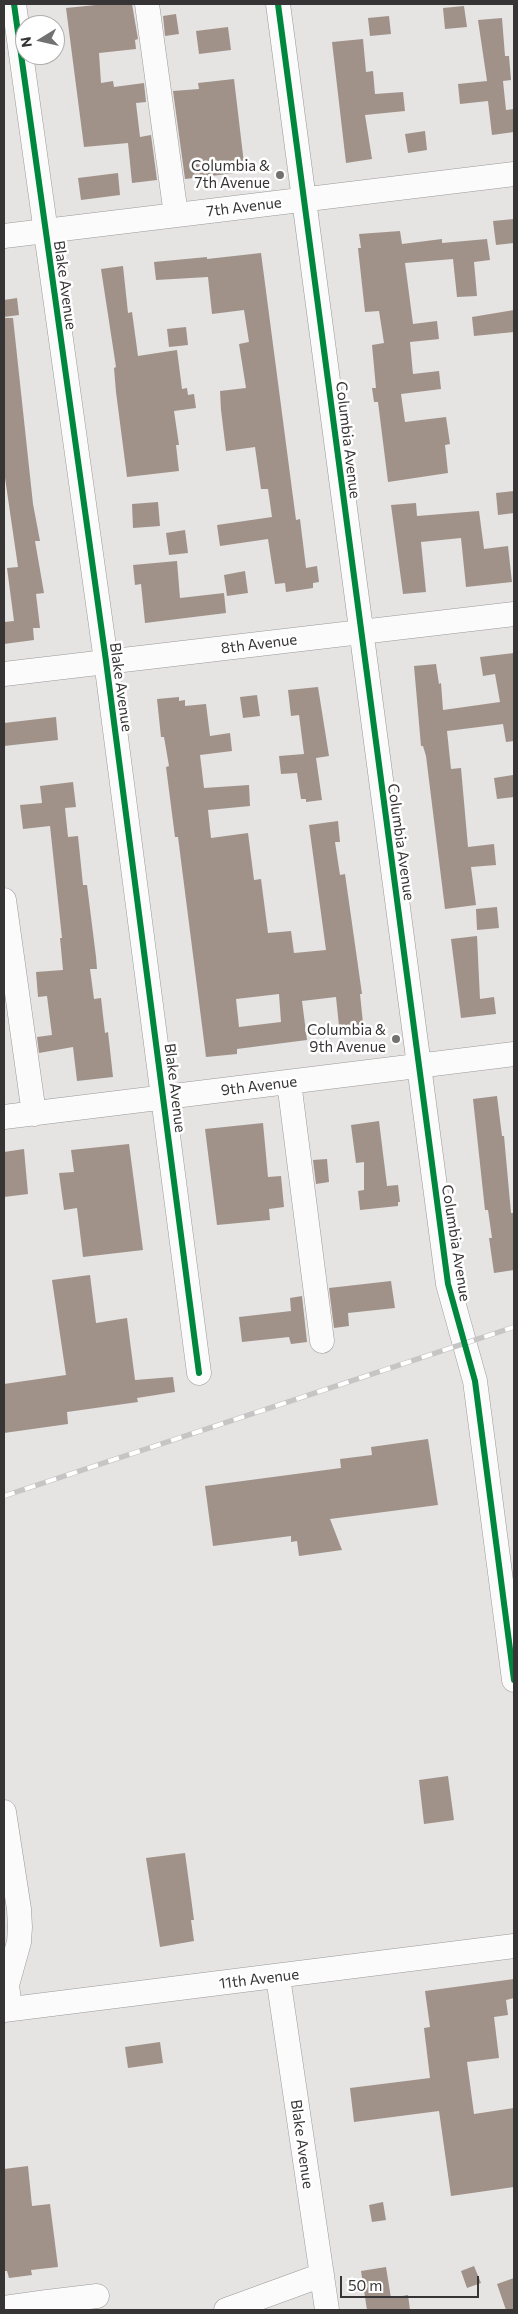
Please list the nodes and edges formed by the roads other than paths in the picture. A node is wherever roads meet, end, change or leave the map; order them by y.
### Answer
1 (14, 4) edge
2 (147, 4) edge
3 (278, 4) edge
4 (514, 174) edge
5 (305, 200) junction
6 (176, 215) junction
7 (44, 231) junction
8 (4, 236) edge
9 (514, 614) edge
10 (360, 632) junction
11 (106, 661) junction
12 (4, 674) edge
13 (4, 900) edge
14 (514, 1054) edge
15 (418, 1064) junction
16 (289, 1082) junction
17 (163, 1098) junction
18 (34, 1114) junction
19 (4, 1117) edge
20 (322, 1341) dead end
21 (199, 1373) dead end
22 (514, 1680) edge
23 (4, 1812) edge
24 (514, 1946) edge
25 (278, 1977) junction
26 (7, 2010) edge
27 (322, 2275) junction
28 (97, 2296) dead end
29 (47, 2306) edge
30 (4, 2308) edge
31 (226, 2310) edge
32 (327, 2310) edge

1 - 7 street, Blake Avenue
2 - 6 street
3 - 5 street, Columbia Avenue
4 - 5 street, 7th Avenue
5 - 6 street, 7th Avenue
5 - 10 street, Columbia Avenue
6 - 7 street, 7th Avenue
7 - 8 street, 7th Avenue
7 - 11 street, Blake Avenue
9 - 10 street, 8th Avenue
10 - 11 street, 8th Avenue
10 - 15 street, Columbia Avenue
11 - 12 street, 8th Avenue
11 - 17 street, Blake Avenue
13 - 18 street
14 - 15 street, 9th Avenue
15 - 16 street, 9th Avenue
15 - 22 street, Columbia Avenue
16 - 17 street, 9th Avenue
16 - 20 street
17 - 18 street, 9th Avenue
17 - 21 street, Blake Avenue
18 - 19 street, 9th Avenue
23 - 26 street
24 - 25 street, 11th Avenue
25 - 26 street, 11th Avenue
25 - 27 street, Blake Avenue
27 - 31 street
27 - 32 street, Blake Avenue
28 - 29 street
29 - 30 street

